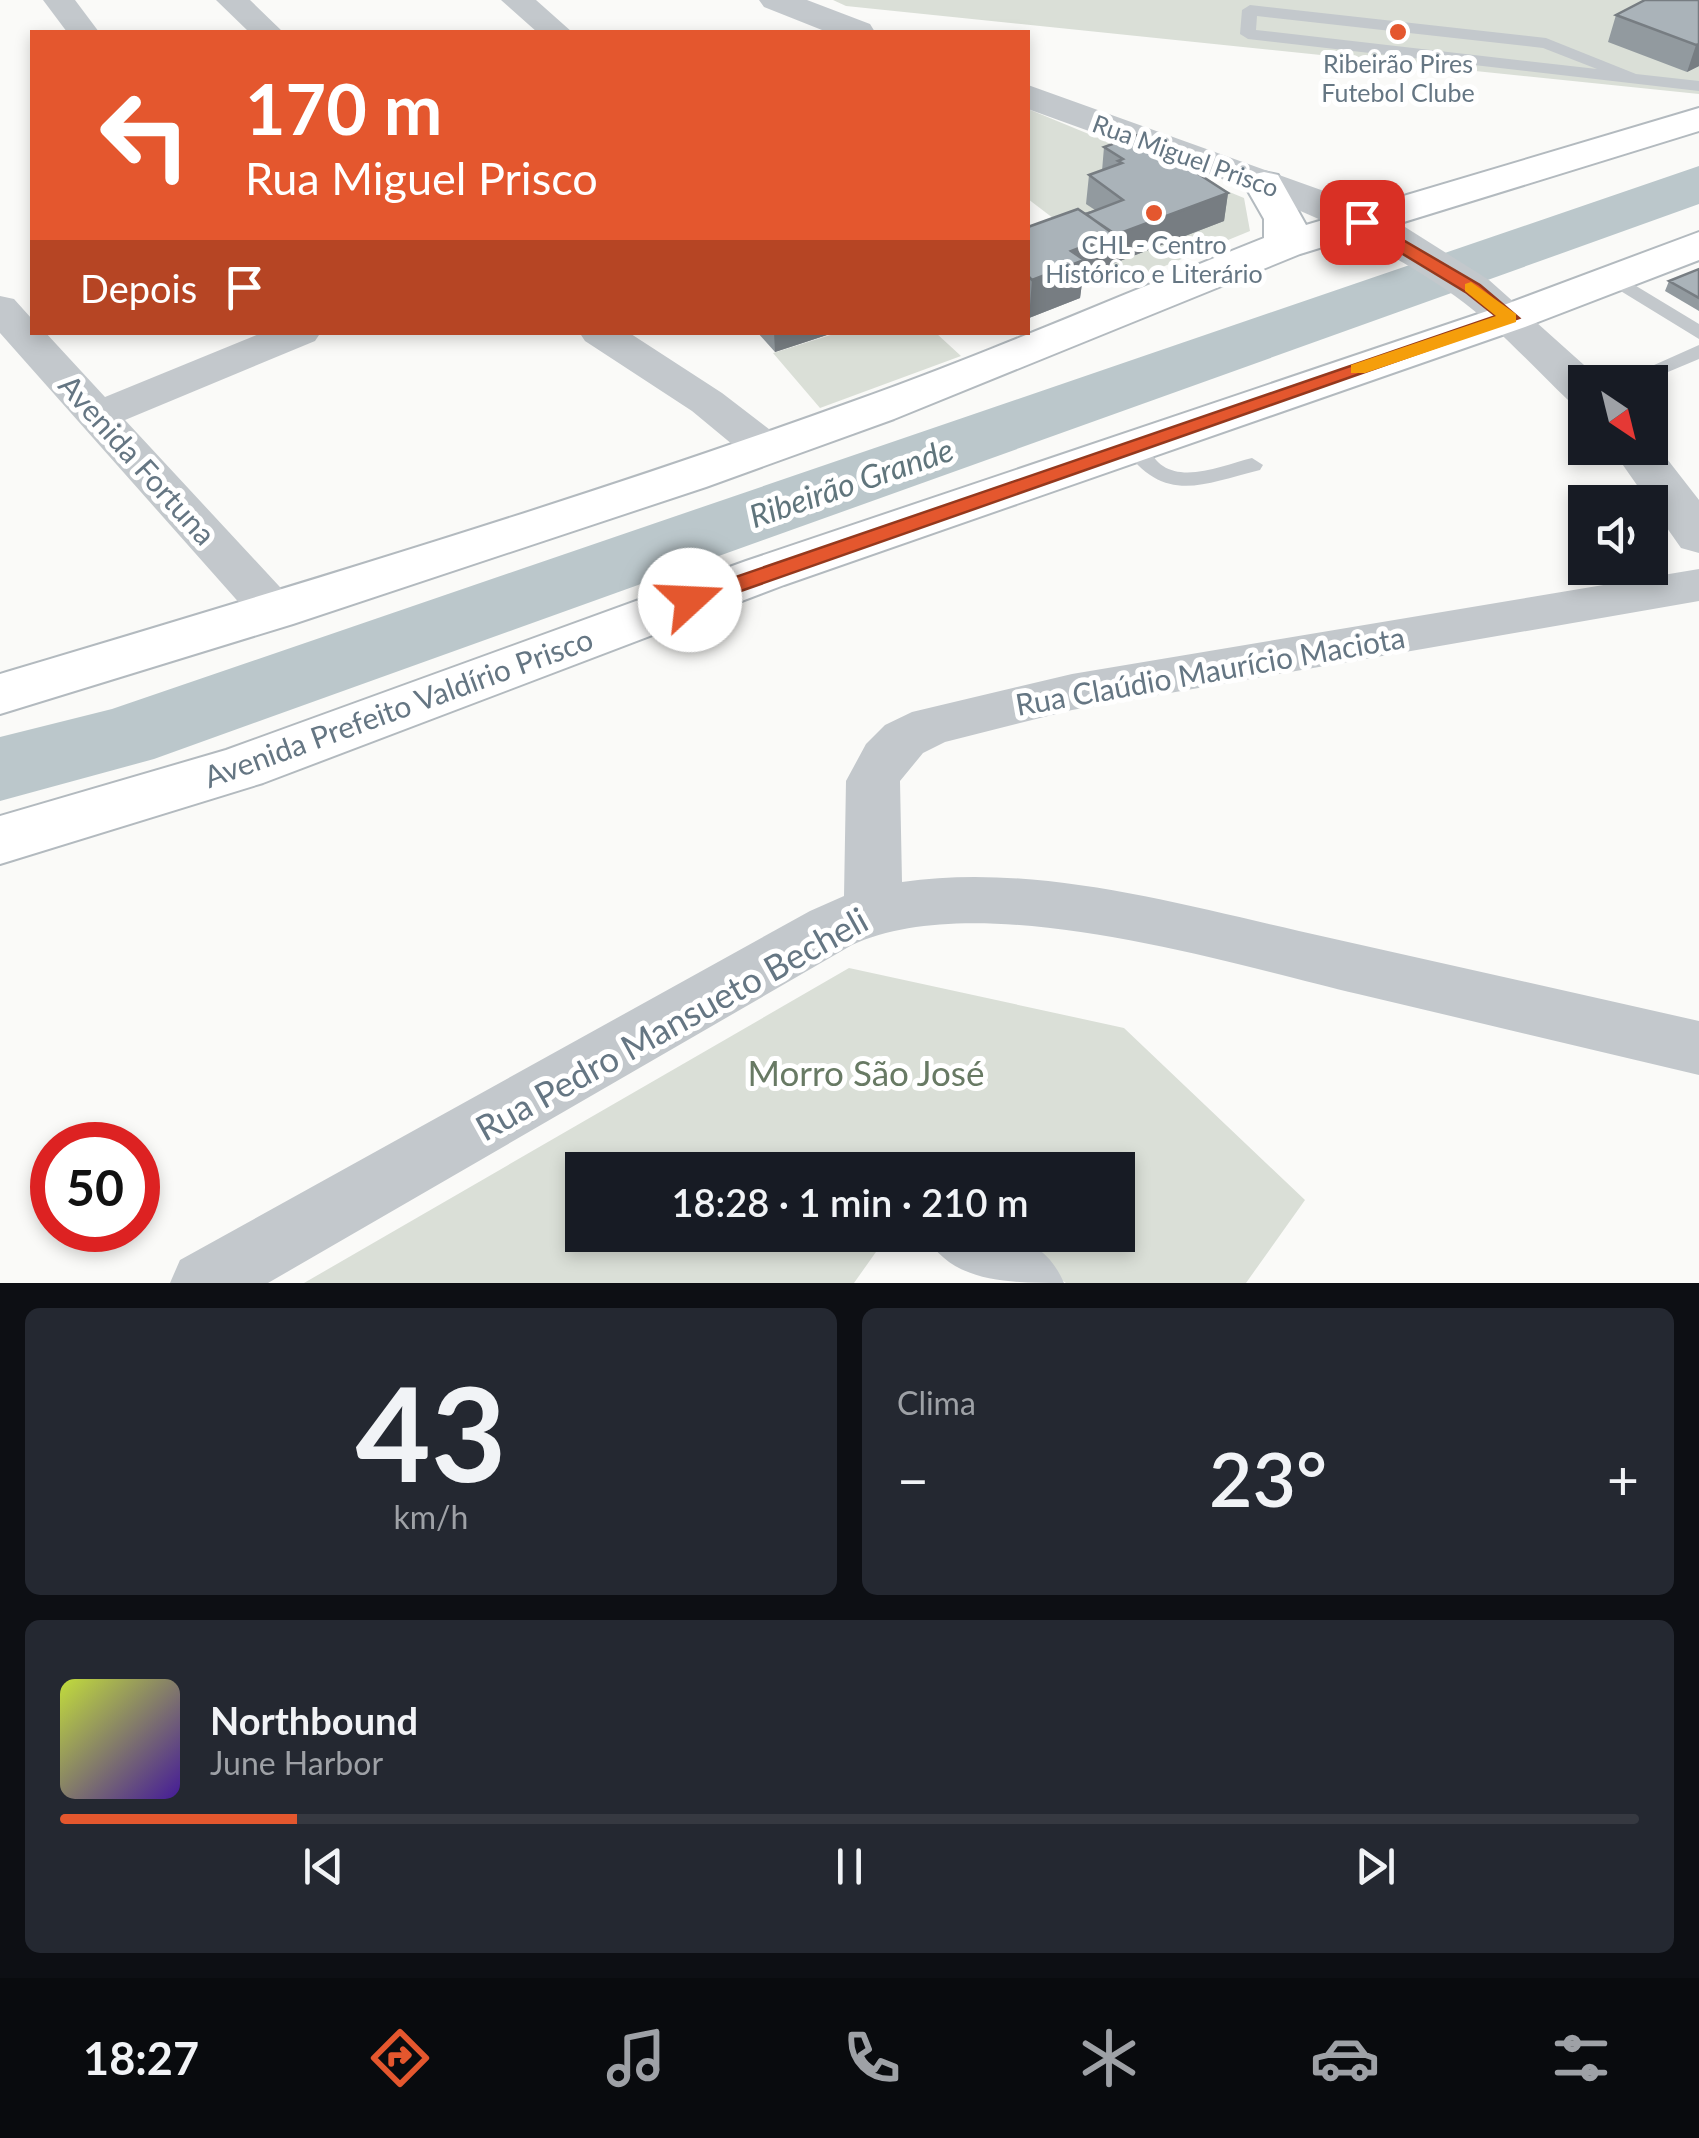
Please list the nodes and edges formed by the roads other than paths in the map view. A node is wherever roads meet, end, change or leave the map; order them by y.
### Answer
1 (59, 0) edge
2 (232, 0) edge
3 (517, 0) edge
4 (776, 0) edge
5 (82, 30) edge
6 (265, 30) edge
7 (554, 30) edge
8 (852, 30) edge
9 (1629, 76) junction
10 (1699, 86) edge
11 (1030, 97) edge
12 (1699, 119) edge
13 (1264, 184) junction
14 (1362, 222) junction
15 (1284, 245) junction
16 (1699, 245) edge
17 (1613, 278) junction
18 (1492, 304) junction
19 (0, 308) edge
20 (1699, 333) edge
21 (293, 335) edge
22 (604, 335) edge
23 (1699, 351) edge
24 (1666, 365) edge
25 (1568, 374) edge
26 (100, 415) junction
27 (1133, 446) junction
28 (766, 449) junction
29 (1647, 465) edge
30 (1252, 466) dead end
31 (1699, 536) edge
32 (1699, 585) edge
33 (274, 611) junction
34 (0, 694) edge
35 (0, 840) edge
36 (873, 910) junction
37 (1699, 1048) edge
38 (984, 1252) edge
39 (204, 1283) edge
40 (1030, 1283) edge

1 - 5 street
2 - 6 street
3 - 7 street
4 - 8 street
9 - 9 lane
9 - 10 lane
11 - 13 street, Rua Miguel Prisco
12 - 14 main road
13 - 14 street, Rua Miguel Prisco
13 - 15 main road
14 - 15 main road
14 - 18 street, Rua Miguel Prisco
15 - 28 main road
16 - 17 main road, Avenida Prefeito Valdírio Prisco
17 - 18 main road, Avenida Prefeito Valdírio Prisco
17 - 20 lane
18 - 25 street, Rua Miguel Prisco
18 - 27 main road, Avenida Prefeito Valdírio Prisco
19 - 26 street, Avenida Fortuna
21 - 26 street
22 - 28 street
23 - 24 lane
26 - 33 street, Avenida Fortuna
27 - 30 lane
27 - 35 main road, Avenida Prefeito Valdírio Prisco
28 - 33 main road
29 - 31 street
32 - 36 street, Rua Claúdio Maurício Maciota
33 - 34 main road
36 - 37 street, Rua Pedro Mansueto Becheli
36 - 39 street, Rua Pedro Mansueto Becheli
38 - 40 street

